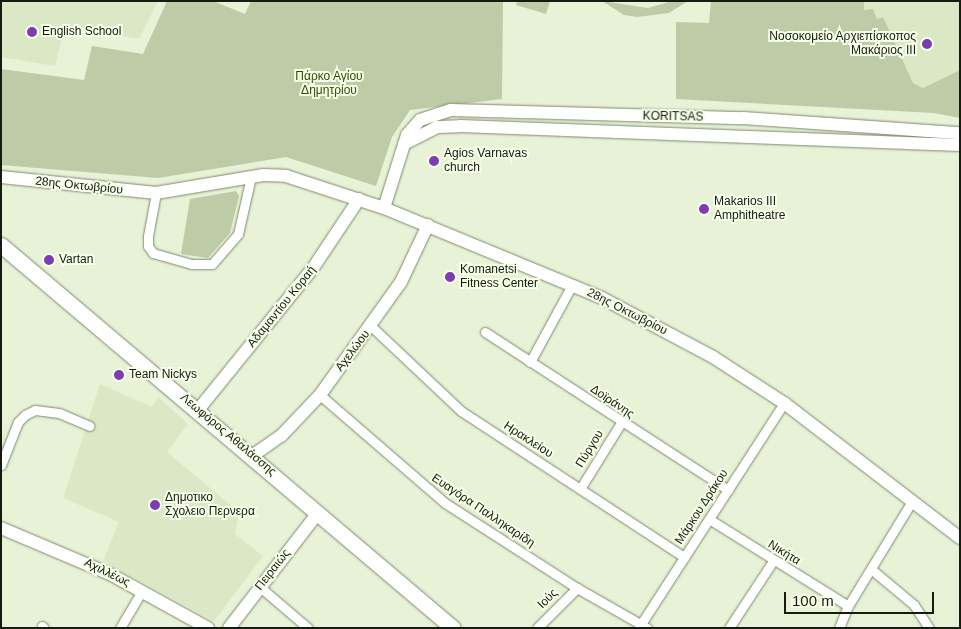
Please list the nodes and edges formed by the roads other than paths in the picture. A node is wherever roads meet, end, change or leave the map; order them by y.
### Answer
1 (960, 132) edge
2 (960, 145) edge
3 (402, 146) junction
4 (1, 177) edge
5 (251, 177) junction
6 (156, 193) junction
7 (359, 199) junction
8 (384, 208) junction
9 (428, 226) junction
10 (1, 245) edge
11 (572, 285) junction
12 (372, 327) junction
13 (485, 332) dead end
14 (530, 362) junction
15 (320, 395) junction
16 (784, 403) junction
17 (198, 410) junction
18 (621, 423) junction
19 (89, 426) dead end
20 (252, 456) junction
21 (1, 465) edge
22 (580, 489) junction
23 (728, 490) junction
24 (912, 501) junction
25 (318, 512) junction
26 (709, 520) junction
27 (1, 528) edge
28 (960, 538) edge
29 (684, 557) junction
30 (773, 561) junction
31 (871, 569) junction
32 (260, 587) junction
33 (577, 588) junction
34 (142, 591) junction
35 (848, 606) junction
36 (644, 626) edge
37 (120, 628) edge
38 (208, 628) edge
39 (229, 628) edge
40 (308, 628) edge
41 (453, 628) edge
42 (537, 628) edge
43 (729, 628) edge
44 (839, 628) edge
45 (929, 628) edge

1 - 3 street, KORITSAS
2 - 3 street, KORITSAS
3 - 8 street, KORITSAS
4 - 6 street, 28ης Οκτωβρίου
5 - 6 street, 28ης Οκτωβρίου
5 - 6 street
5 - 7 street, 28ης Οκτωβρίου
7 - 8 street, 28ης Οκτωβρίου
7 - 17 street, Αδαμαντίου Κοραή
8 - 9 street, 28ης Οκτωβρίου
9 - 11 street, 28ης Οκτωβρίου
9 - 12 street, Αχελώου
10 - 17 main road, Λεωφόρος Αθαλάσσης
11 - 14 street
11 - 16 street, 28ης Οκτωβρίου
12 - 15 street, Αχελώου
12 - 22 street, Ηρακλείου
13 - 14 street, Δοϊράνης
14 - 18 street, Δοϊράνης
15 - 20 street, Αχελώου
15 - 33 street, Ευαγόρα Παλληκαρίδη
16 - 23 street, Μάρκου Δράκου
16 - 24 street, 28ης Οκτωβρίου
17 - 20 main road, Λεωφόρος Αθαλάσσης
18 - 22 street, Πύργου
18 - 23 street, Δοϊράνης
19 - 21 street
20 - 25 main road, Λεωφόρος Αθαλάσσης
22 - 29 street, Ηρακλείου
23 - 26 street, Μάρκου Δράκου
24 - 28 street, 28ης Οκτωβρίου
24 - 31 street
25 - 32 street, Πειραιώς
25 - 41 main road, Λεωφόρος Αθαλάσσης
26 - 29 street, Μάρκου Δράκου
26 - 30 street, Νικήτα
27 - 34 street, Αχιλλέως
29 - 36 street, Μάρκου Δράκου
30 - 35 street, Νικήτα
30 - 43 street
31 - 35 street
31 - 45 street
32 - 39 street, Πειραιώς
32 - 40 street
33 - 36 street, Ευαγόρα Παλληκαρίδη
33 - 42 street, Ιούς
34 - 37 street
34 - 38 street, Αχιλλέως
35 - 44 street

